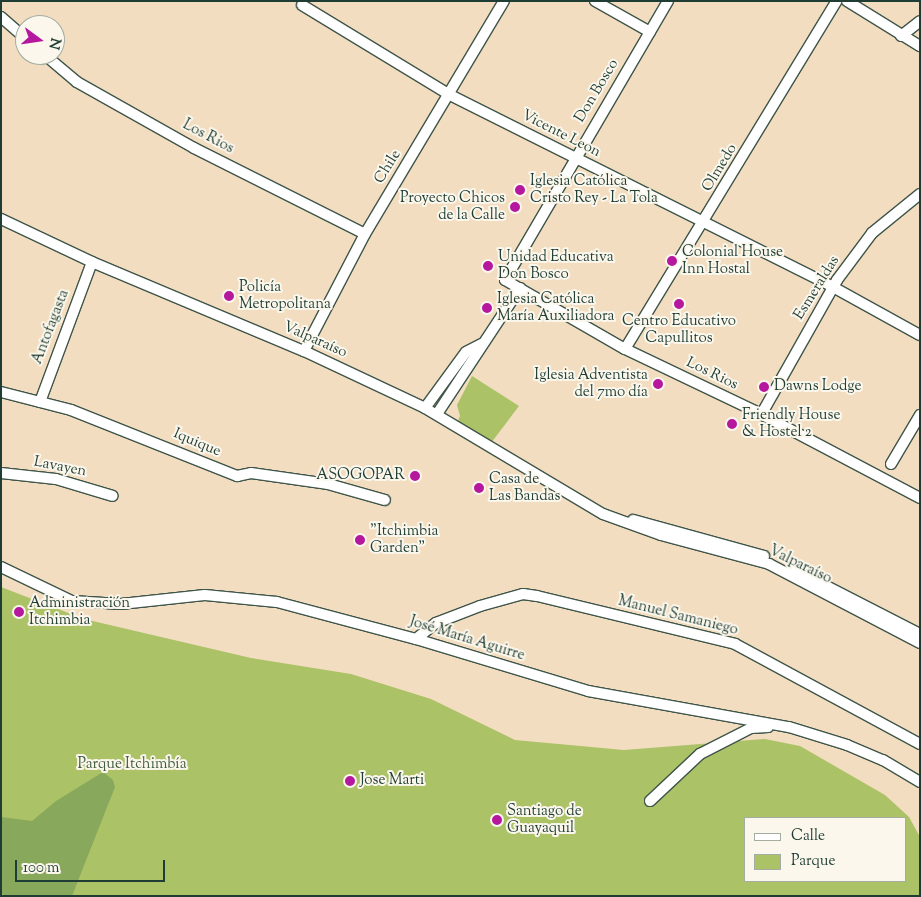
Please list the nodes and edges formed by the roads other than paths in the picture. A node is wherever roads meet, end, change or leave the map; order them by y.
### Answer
1 (504, 1) edge
2 (595, 1) edge
3 (668, 1) edge
4 (837, 1) edge
5 (847, 1) edge
6 (302, 5) dead end
7 (1, 17) edge
8 (920, 21) edge
9 (15, 29) edge
10 (650, 32) junction
11 (901, 36) junction
12 (920, 46) edge
13 (57, 65) edge
14 (450, 95) junction
15 (575, 158) junction
16 (920, 194) edge
17 (1, 220) edge
18 (704, 223) junction
19 (364, 234) junction
20 (92, 262) junction
21 (833, 287) junction
22 (520, 288) junction
23 (920, 335) edge
24 (483, 343) junction
25 (625, 349) junction
26 (304, 350) junction
27 (1, 392) edge
28 (40, 402) junction
29 (425, 408) junction
30 (436, 414) junction
31 (761, 415) junction
32 (920, 415) edge
33 (891, 464) dead end
34 (1, 473) edge
35 (113, 496) dead end
36 (920, 498) edge
37 (385, 500) dead end
38 (603, 514) junction
39 (1, 567) edge
40 (920, 634) edge
41 (416, 639) junction
42 (920, 644) edge
43 (789, 727) junction
44 (920, 744) edge
45 (920, 782) edge
46 (650, 802) dead end

1 - 14 street, Chile
2 - 10 street
3 - 10 street, Don Bosco
4 - 18 street, Olmedo
5 - 11 street
6 - 14 street, Vicente Leon
7 - 9 street
8 - 11 street
10 - 15 street, Don Bosco
11 - 12 street
13 - 19 street, Los Rios
14 - 15 street, Vicente Leon
14 - 19 street, Chile
15 - 18 street, Vicente Leon
15 - 22 street, Don Bosco
16 - 21 street, Esmeraldas
17 - 20 street, Valparaíso
18 - 21 street, Vicente Leon
18 - 25 street, Olmedo
19 - 26 street, Chile
20 - 26 street, Valparaíso
20 - 28 street, Antofagasta
21 - 23 street, Vicente Leon
21 - 31 street, Esmeraldas
22 - 24 street
22 - 25 street, Los Rios
24 - 29 street
24 - 30 street
25 - 31 street, Los Rios
26 - 29 street, Valparaíso
27 - 28 street, Iquique
28 - 37 street, Iquique
29 - 30 street, Valparaíso
30 - 38 street, Valparaíso
31 - 36 street, Los Rios
32 - 33 street
34 - 35 street, Lavayen
38 - 40 street, Valparaíso
38 - 42 street, Valparaíso
39 - 41 street, José María Aguirre
41 - 43 street, José María Aguirre
41 - 44 street, Manuel Samaniego
43 - 45 street, José María Aguirre
43 - 46 street

